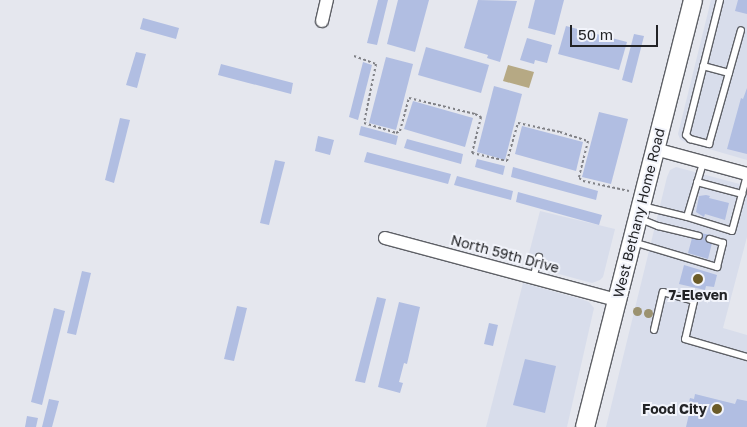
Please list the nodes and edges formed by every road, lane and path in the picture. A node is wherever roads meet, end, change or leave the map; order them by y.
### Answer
1 (328, 0) edge
2 (693, 0) edge
3 (720, 0) edge
4 (322, 21) dead end
5 (741, 30) dead end
6 (354, 56) dead end
7 (703, 66) junction
8 (729, 73) junction
9 (655, 149) junction
10 (703, 163) junction
11 (747, 174) edge
12 (697, 182) junction
13 (742, 194) junction
14 (641, 206) junction
15 (686, 217) junction
16 (699, 236) dead end
17 (384, 238) dead end
18 (710, 239) dead end
19 (632, 242) junction
20 (539, 257) dead end
21 (534, 278) junction
22 (617, 300) junction
23 (654, 330) dead end
24 (747, 357) edge
25 (585, 427) edge

1 - 4 street
2 - 9 main road, West Bethany Home Road
3 - 7 lane
5 - 8 lane
6 - 14 path
7 - 8 lane
7 - 8 lane
9 - 10 street
9 - 14 main road, West Bethany Home Road
10 - 11 street
10 - 12 lane
11 - 13 lane
12 - 13 lane
12 - 15 lane
13 - 15 lane
14 - 15 lane
14 - 16 lane
14 - 19 main road, West Bethany Home Road
17 - 21 street, North 59th Drive
18 - 19 lane
19 - 22 main road, West Bethany Home Road
20 - 21 lane
21 - 22 street, North 59th Drive
22 - 25 main road, West Bethany Home Road
23 - 24 lane

